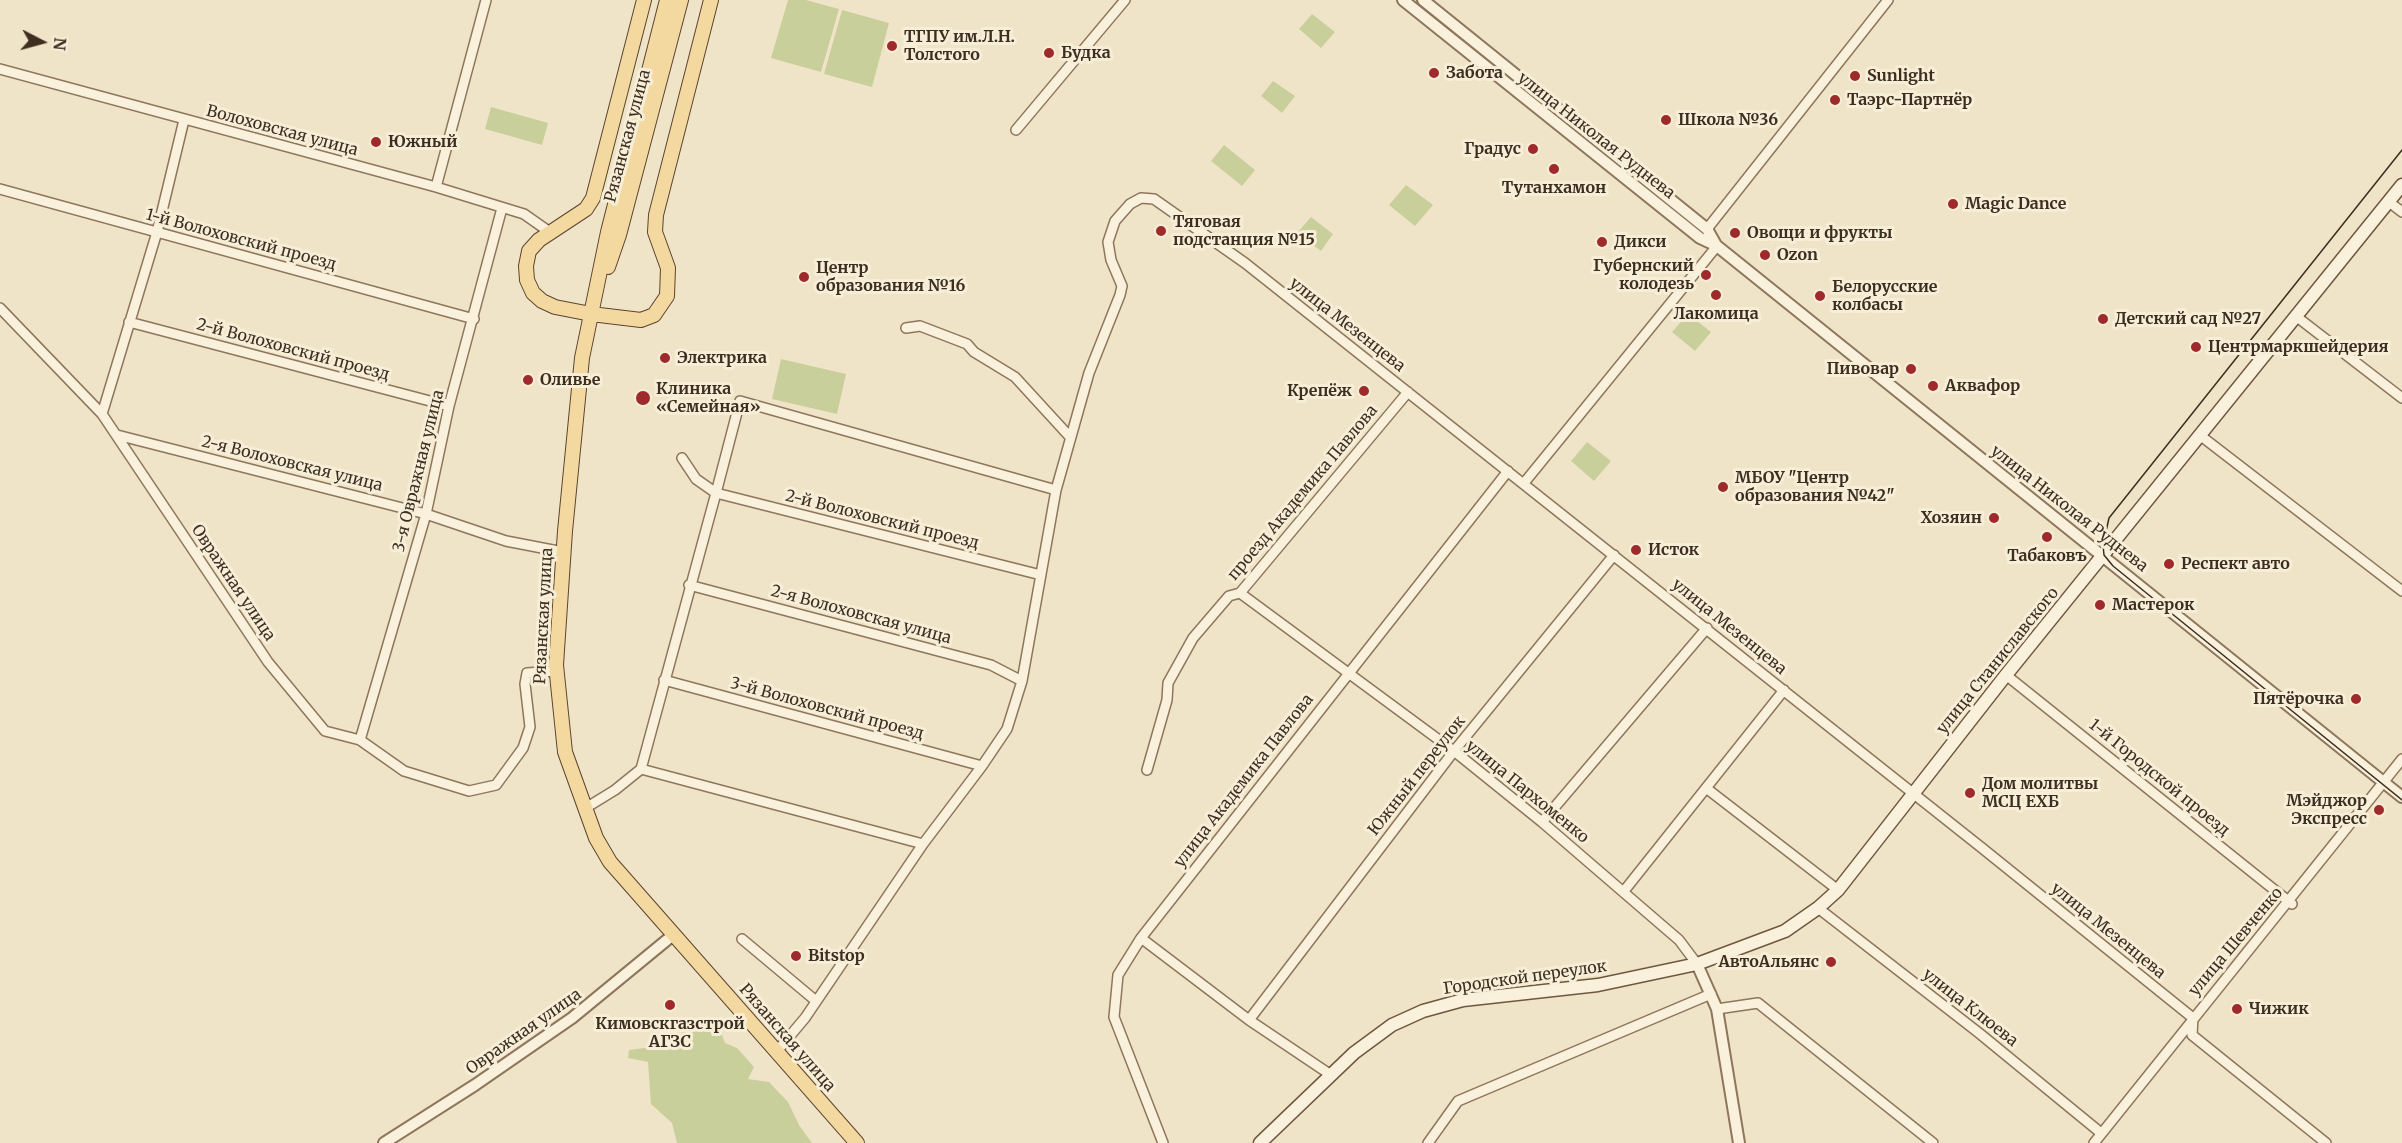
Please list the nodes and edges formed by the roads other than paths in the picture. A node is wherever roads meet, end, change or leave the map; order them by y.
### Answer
1 (486, 0) edge
2 (644, 0) edge
3 (667, 0) edge
4 (681, 0) edge
5 (711, 0) edge
6 (1125, 0) edge
7 (1403, 0) edge
8 (1423, 0) edge
9 (1888, 0) edge
10 (0, 69) edge
11 (184, 120) junction
12 (1016, 130) dead end
13 (624, 165) junction
14 (2402, 185) edge
15 (436, 187) junction
16 (0, 189) edge
17 (593, 198) junction
18 (2389, 202) junction
19 (502, 208) junction
20 (2402, 212) edge
21 (1707, 229) junction
22 (157, 232) junction
23 (551, 233) junction
24 (1717, 246) junction
25 (0, 308) edge
26 (591, 314) junction
27 (2297, 317) junction
28 (474, 319) junction
29 (129, 322) junction
30 (906, 328) dead end
31 (1408, 392) junction
32 (2402, 398) edge
33 (449, 406) junction
34 (102, 414) junction
35 (117, 435) junction
36 (2201, 436) junction
37 (1070, 437) junction
38 (682, 458) dead end
39 (1508, 471) junction
40 (1524, 483) junction
41 (1056, 490) junction
42 (716, 493) junction
43 (426, 514) junction
44 (564, 552) junction
45 (1614, 555) junction
46 (2104, 555) junction
47 (1041, 575) junction
48 (689, 585) junction
49 (2402, 591) edge
50 (1240, 593) junction
51 (1707, 628) junction
52 (556, 671) junction
53 (1347, 674) junction
54 (2006, 675) junction
55 (664, 680) junction
56 (1022, 681) junction
57 (1784, 690) junction
58 (360, 740) junction
59 (1454, 752) junction
60 (2402, 759) edge
61 (982, 766) junction
62 (640, 769) junction
63 (1147, 770) dead end
64 (2384, 782) junction
65 (1706, 788) junction
66 (1914, 794) junction
67 (2402, 796) edge
68 (584, 809) junction
69 (1542, 822) junction
70 (923, 844) junction
71 (1838, 890) junction
72 (1624, 891) junction
73 (2291, 904) junction
74 (1818, 908) junction
75 (673, 935) junction
76 (1141, 938) junction
77 (742, 939) dead end
78 (1697, 964) junction
79 (1711, 994) junction
80 (816, 1001) junction
81 (1717, 1009) junction
82 (2193, 1018) junction
83 (1249, 1020) junction
84 (778, 1050) junction
85 (1331, 1075) junction
86 (2101, 1133) junction
87 (384, 1143) edge
88 (857, 1143) edge
89 (1163, 1143) edge
90 (1260, 1143) edge
91 (1428, 1143) edge
92 (1739, 1143) edge
93 (1933, 1143) edge
94 (2094, 1143) edge
95 (2326, 1143) edge

1 - 15 street
2 - 17 main road
3 - 13 main road, Рязанская улица
4 - 26 main road, Рязанская улица
5 - 26 main road
6 - 12 street
7 - 24 street, улица Николая Руднева
8 - 21 street, улица Николая Руднева
9 - 21 street
10 - 11 street, Волоховская улица
11 - 15 street, Волоховская улица
11 - 22 street
13 - 17 main road
13 - 26 main road, Рязанская улица
14 - 18 main road, улица Станиславского
15 - 19 street, Волоховская улица
16 - 22 street, 1-й Волоховский проезд
17 - 23 main road
18 - 20 street
18 - 27 main road, улица Станиславского
19 - 23 street, Волоховская улица
19 - 28 street, 3-я Овражная улица
21 - 24 street, улица Николая Руднева
22 - 28 street, 1-й Волоховский проезд
22 - 29 street
23 - 26 main road
24 - 40 street
24 - 46 street, улица Николая Руднева
25 - 34 street, Овражная улица
26 - 44 main road, Рязанская улица
27 - 32 street
27 - 36 main road, улица Станиславского
28 - 33 street, 3-я Овражная улица
29 - 33 street, 2-й Волоховский проезд
29 - 34 street
30 - 37 street
31 - 37 street, улица Мезенцева
31 - 39 street, улица Мезенцева
31 - 50 street, проезд Академика Павлова
33 - 43 street, 3-я Овражная улица
34 - 35 street, Овражная улица
35 - 43 street, 2-я Волоховская улица
35 - 58 street, Овражная улица
36 - 46 main road, улица Станиславского
36 - 49 street
37 - 41 street
38 - 42 street
39 - 40 street, улица Мезенцева
39 - 53 street, улица Академика Павлова
40 - 45 street, улица Мезенцева
41 - 42 street
41 - 47 street
42 - 47 street, 2-й Волоховский проезд
42 - 48 street
43 - 44 street, 2-я Волоховская улица
43 - 58 street, 3-я Овражная улица
44 - 52 main road, Рязанская улица
45 - 51 street, улица Мезенцева
45 - 59 street, Южный переулок
46 - 54 main road, улица Станиславского
46 - 64 street, улица Николая Руднева
47 - 56 street
48 - 55 street
48 - 56 street, 2-я Волоховская улица
50 - 53 street, улица Пархоменко
50 - 63 street, проезд Академика Павлова
51 - 57 street, улица Мезенцева
51 - 69 street
52 - 58 street, Овражная улица
52 - 68 main road, Рязанская улица
53 - 59 street, улица Пархоменко
53 - 76 street, улица Академика Павлова
54 - 66 main road, улица Станиславского
54 - 73 street, 1-й Городской проезд
55 - 61 street, 3-й Волоховский проезд
55 - 62 street
56 - 61 street
57 - 65 street
57 - 66 street, улица Мезенцева
59 - 69 street, улица Пархоменко
59 - 83 street, Южный переулок
60 - 64 street, улица Шевченко
61 - 70 street
62 - 68 street
62 - 70 street
64 - 67 street, улица Николая Руднева
64 - 73 street, улица Шевченко
65 - 71 street
65 - 72 street
66 - 71 main road, улица Станиславского
66 - 82 street, улица Мезенцева
68 - 75 main road, Рязанская улица
69 - 72 street, улица Пархоменко
70 - 80 street
71 - 74 main road, улица Станиславского
72 - 78 street, улица Пархоменко
73 - 82 street, улица Шевченко
74 - 78 main road, улица Станиславского
74 - 86 street, улица Клюева
75 - 84 main road, Рязанская улица
75 - 87 street, Овражная улица
76 - 83 street
76 - 89 street, улица Академика Павлова
77 - 80 street
78 - 79 street
78 - 85 main road, Городской переулок
79 - 81 street
79 - 91 street
80 - 84 street
81 - 92 street
81 - 93 street
82 - 86 street, улица Шевченко
82 - 95 street
83 - 85 street
84 - 88 main road, Рязанская улица
85 - 90 main road, Городской переулок
86 - 94 street, улица Шевченко

